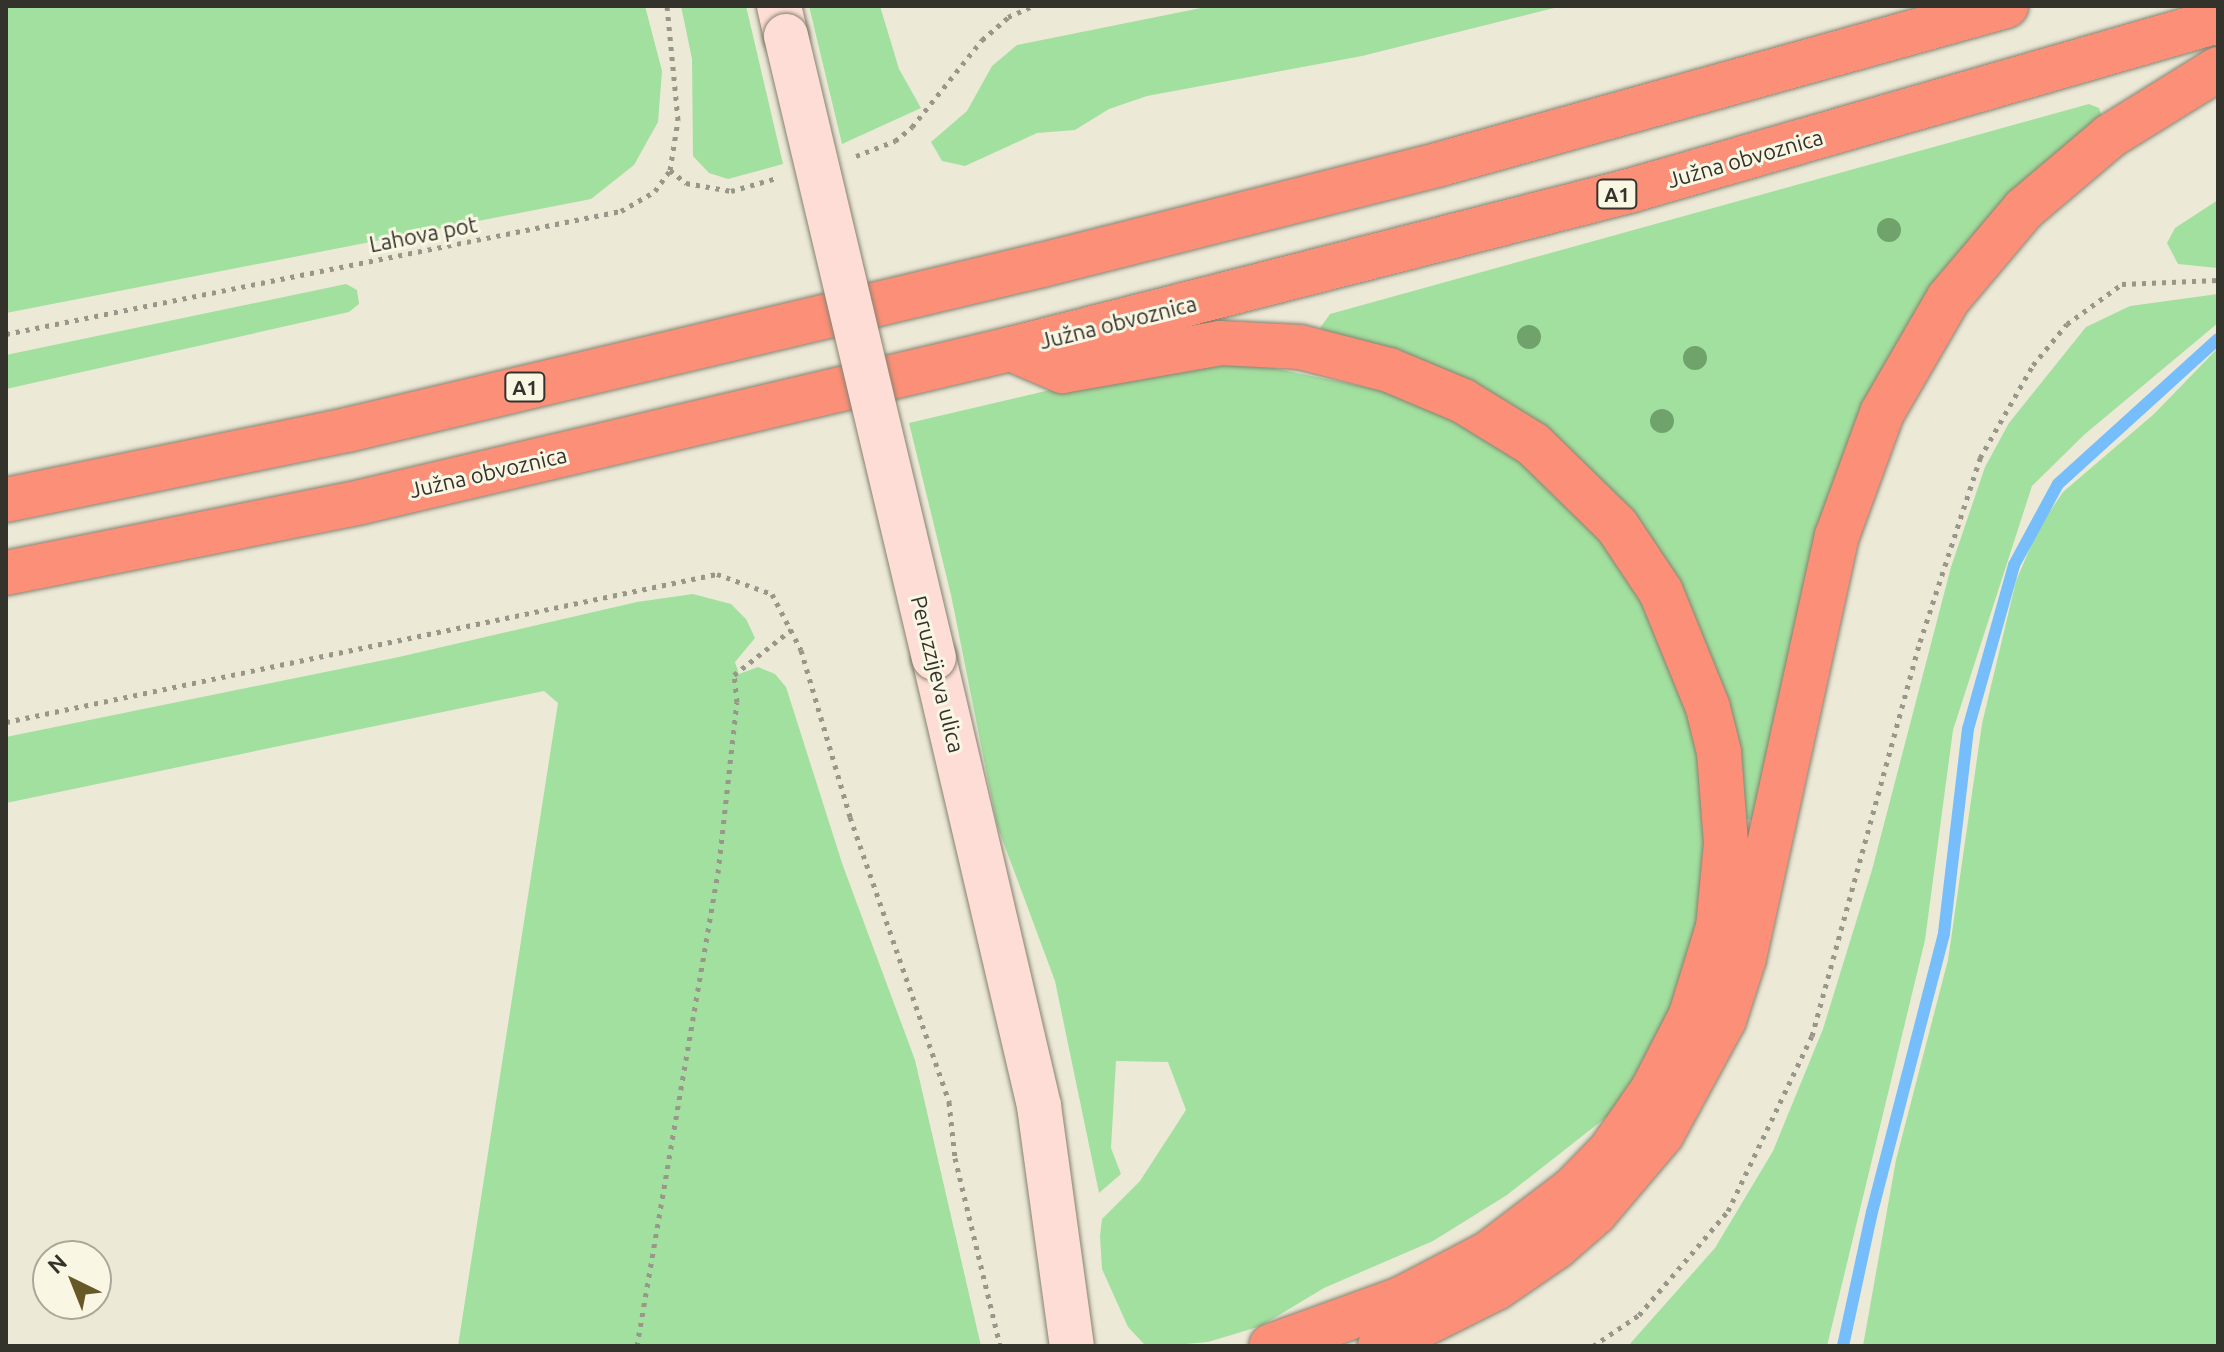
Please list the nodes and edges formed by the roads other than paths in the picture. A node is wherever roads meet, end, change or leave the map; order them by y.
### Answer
1 (2006, 6) edge
2 (783, 21) edge
3 (2218, 21) edge
4 (2218, 69) edge
5 (1011, 349) junction
6 (6, 500) edge
7 (6, 573) edge
8 (1072, 1346) edge
9 (1271, 1346) edge
10 (1380, 1346) edge

1 - 6 highway, A1
2 - 8 main road, Peruzzijeva ulica, bridge
3 - 5 highway, Južna obvoznica / A1
4 - 10 highway
5 - 7 highway, Južna obvoznica / A1
5 - 9 highway

